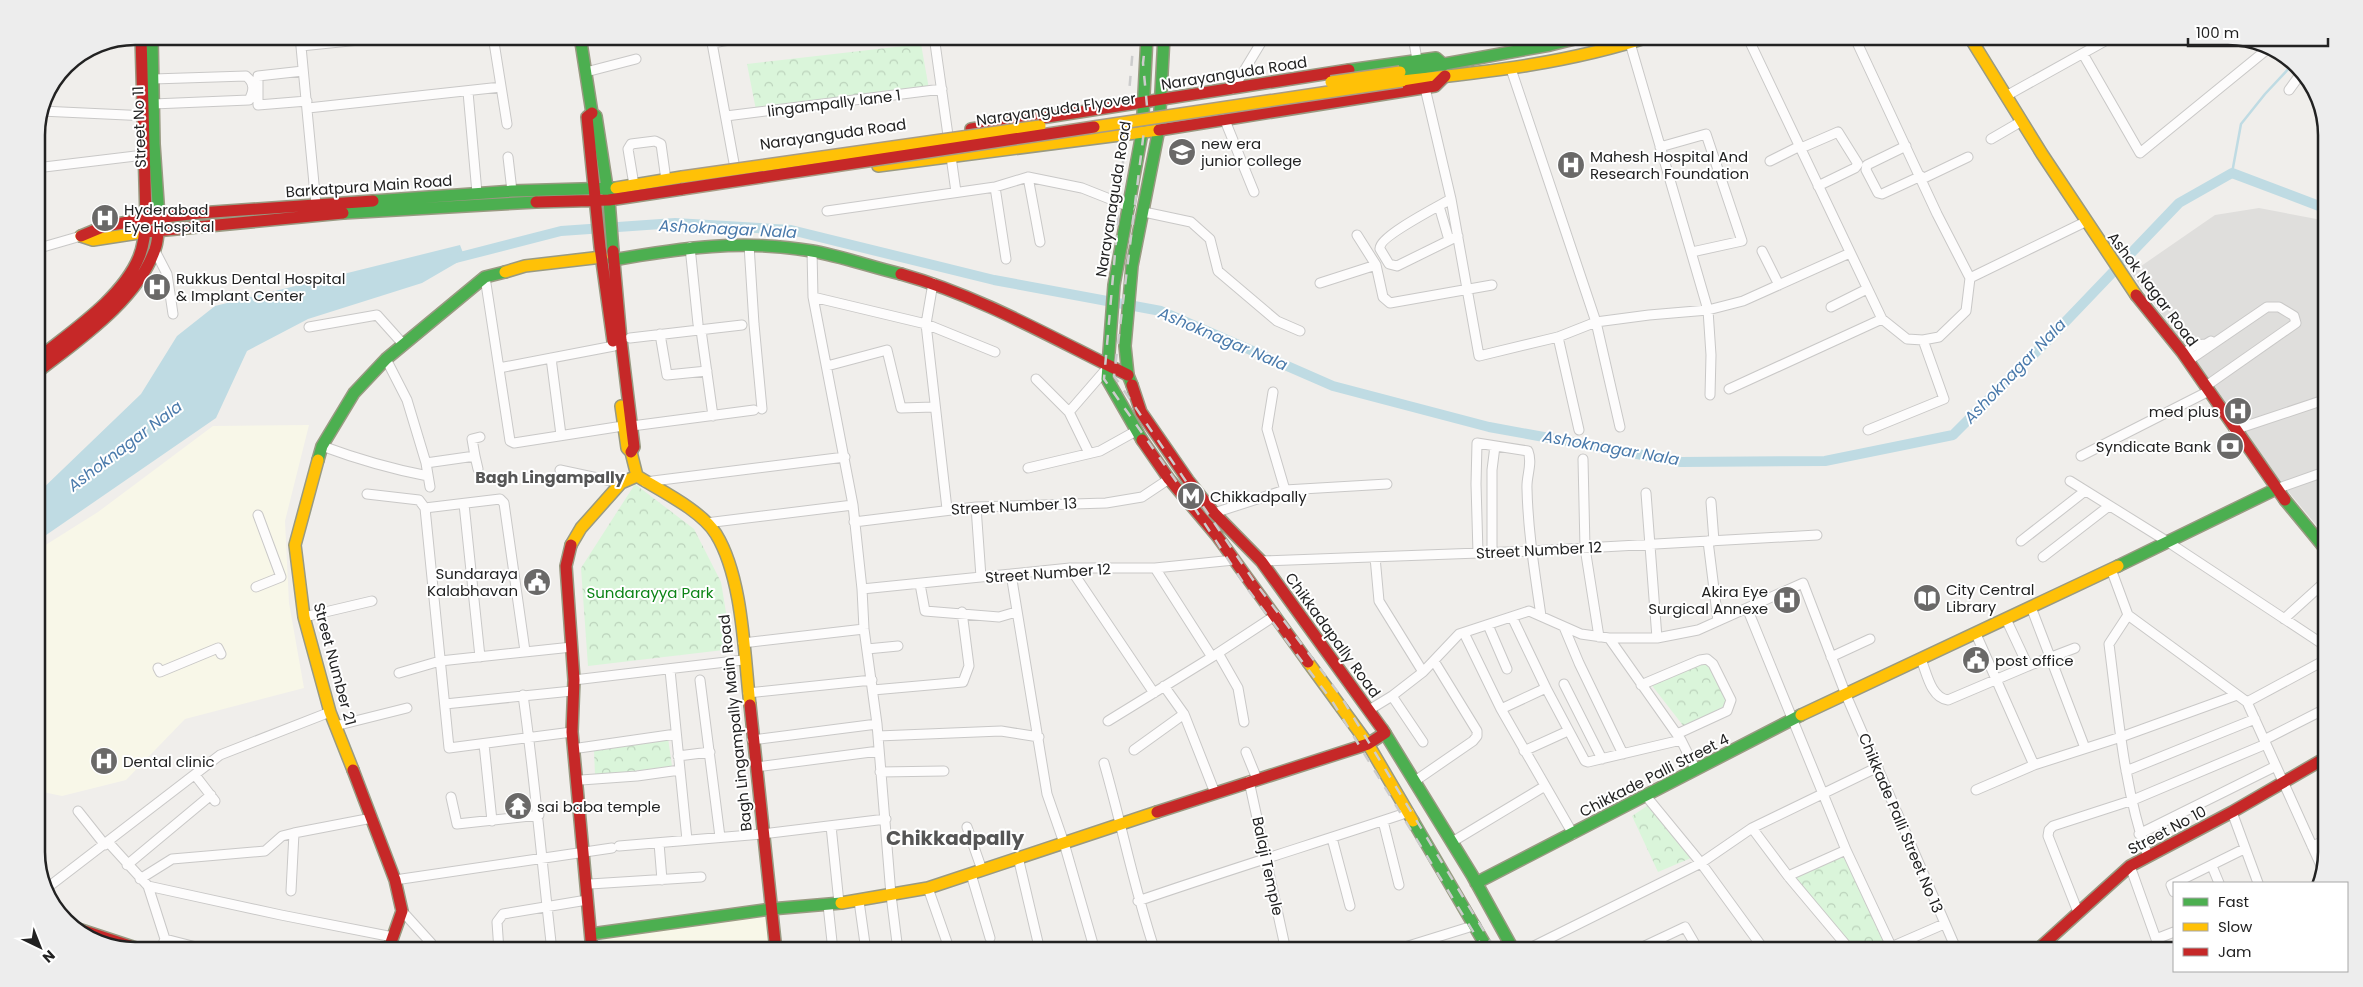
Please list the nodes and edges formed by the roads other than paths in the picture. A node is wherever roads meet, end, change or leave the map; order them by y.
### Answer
1 (142, 45) edge
2 (152, 45) edge
3 (300, 45) edge
4 (494, 45) edge
5 (582, 45) edge
6 (712, 45) edge
7 (935, 45) edge
8 (1146, 45) edge
9 (1164, 45) edge
10 (1260, 45) edge
11 (1414, 45) edge
12 (1546, 45) edge
13 (1621, 45) edge
14 (1631, 45) edge
15 (1751, 45) edge
16 (1858, 45) edge
17 (1975, 45) edge
18 (2098, 45) edge
19 (2264, 52) edge
20 (2082, 54) junction
21 (636, 59) dead end
22 (1417, 60) junction
23 (1510, 69) junction
24 (1444, 70) junction
25 (303, 71) junction
26 (586, 72) junction
27 (2298, 78) edge
28 (153, 79) junction
29 (501, 87) junction
30 (1425, 88) junction
31 (942, 89) junction
32 (1233, 89) junction
33 (2290, 90) dead end
34 (468, 92) junction
35 (2006, 96) junction
36 (1161, 99) junction
37 (1143, 102) junction
38 (154, 104) junction
39 (307, 104) junction
40 (48, 111) edge
41 (592, 113) junction
42 (148, 116) junction
43 (726, 116) junction
44 (1224, 118) junction
45 (2022, 121) junction
46 (506, 124) dead end
47 (1159, 129) junction
48 (949, 133) junction
49 (1142, 133) junction
50 (1991, 139) dead end
51 (1906, 146) junction
52 (1660, 147) junction
53 (1800, 147) junction
54 (144, 155) junction
55 (508, 157) dead end
56 (950, 157) junction
57 (1968, 157) dead end
58 (1770, 162) dead end
59 (734, 163) junction
60 (45, 167) edge
61 (1028, 178) junction
62 (1921, 178) junction
63 (676, 183) junction
64 (634, 185) junction
65 (1818, 186) junction
66 (995, 187) junction
67 (595, 189) junction
68 (512, 190) junction
69 (956, 192) junction
70 (1254, 192) dead end
71 (477, 193) junction
72 (1451, 199) junction
73 (609, 200) junction
74 (316, 205) junction
75 (597, 206) junction
76 (1439, 206) junction
77 (1130, 207) junction
78 (827, 211) dead end
79 (1144, 212) junction
80 (159, 217) junction
81 (146, 219) junction
82 (2086, 222) junction
83 (159, 231) junction
84 (145, 232) junction
85 (1357, 235) dead end
86 (81, 236) junction
87 (1453, 238) junction
88 (1040, 242) dead end
89 (749, 245) junction
90 (45, 246) edge
91 (690, 247) junction
92 (154, 249) junction
93 (812, 251) junction
94 (1762, 251) dead end
95 (1692, 252) junction
96 (1850, 253) junction
97 (607, 254) junction
98 (1006, 258) dead end
99 (1376, 265) junction
100 (485, 277) junction
101 (1970, 278) junction
102 (933, 283) junction
103 (1320, 284) dead end
104 (1492, 285) dead end
105 (1779, 285) junction
106 (1467, 288) junction
107 (1867, 289) junction
108 (813, 297) junction
109 (2263, 303) dead end
110 (1831, 307) dead end
111 (1708, 310) junction
112 (173, 314) dead end
113 (1882, 320) junction
114 (1596, 322) junction
115 (926, 324) junction
116 (742, 325) dead end
117 (309, 327) dead end
118 (699, 327) junction
119 (1300, 331) dead end
120 (660, 334) junction
121 (1558, 337) junction
122 (630, 338) dead end
123 (1922, 340) junction
124 (403, 344) junction
125 (614, 346) junction
126 (1125, 346) joint
127 (45, 352) edge
128 (995, 352) dead end
129 (551, 358) junction
130 (2186, 358) junction
131 (386, 359) junction
132 (45, 365) edge
133 (827, 366) junction
134 (1109, 367) junction
135 (499, 368) junction
136 (707, 371) junction
137 (1128, 375) junction
138 (1036, 379) dead end
139 (1729, 389) dead end
140 (2208, 389) junction
141 (1273, 392) dead end
142 (1710, 395) dead end
143 (2318, 402) edge
144 (934, 407) junction
145 (1069, 412) junction
146 (713, 416) junction
147 (628, 426) junction
148 (1620, 427) dead end
149 (1579, 430) dead end
150 (1868, 430) dead end
151 (2234, 430) junction
152 (1136, 431) junction
153 (560, 435) junction
154 (480, 437) dead end
155 (322, 446) junction
156 (1495, 446) junction
157 (1088, 454) junction
158 (475, 456) junction
159 (2081, 456) dead end
160 (845, 457) junction
161 (1583, 459) dead end
162 (426, 463) junction
163 (1028, 468) dead end
164 (478, 469) dead end
165 (560, 470) dead end
166 (2318, 475) edge
167 (428, 476) junction
168 (641, 479) junction
169 (1169, 479) junction
170 (2070, 481) dead end
171 (621, 483) junction
172 (1387, 484) dead end
173 (430, 487) dead end
174 (2276, 489) junction
175 (1286, 490) junction
176 (2085, 491) junction
177 (1646, 493) dead end
178 (367, 494) dead end
179 (1711, 502) dead end
180 (464, 504) junction
181 (852, 505) junction
182 (2110, 506) junction
183 (976, 507) junction
184 (425, 508) junction
185 (947, 509) junction
186 (1214, 513) junction
187 (258, 515) dead end
188 (854, 522) junction
189 (706, 523) junction
190 (1817, 535) dead end
191 (2318, 540) edge
192 (1711, 541) junction
193 (2021, 541) dead end
194 (2168, 542) junction
195 (1648, 544) junction
196 (1585, 548) junction
197 (1531, 551) junction
198 (1478, 553) junction
199 (1492, 553) junction
200 (1375, 557) junction
201 (2044, 557) dead end
202 (1234, 560) junction
203 (1261, 561) junction
204 (1070, 568) junction
205 (1154, 568) junction
206 (2111, 569) junction
207 (1011, 574) junction
208 (981, 577) junction
209 (920, 584) junction
210 (256, 587) dead end
211 (2318, 588) edge
212 (862, 589) junction
213 (372, 601) dead end
214 (1747, 608) junction
215 (2031, 608) junction
216 (962, 612) junction
217 (1016, 612) junction
218 (1276, 615) junction
219 (1541, 616) junction
220 (2128, 616) junction
221 (304, 617) junction
222 (1512, 617) junction
223 (2006, 619) junction
224 (2284, 620) junction
225 (1718, 621) junction
226 (1488, 625) junction
227 (1564, 627) junction
228 (864, 629) junction
229 (1464, 633) junction
230 (1976, 634) junction
231 (1599, 637) junction
232 (1609, 638) junction
233 (1657, 638) junction
234 (1870, 640) dead end
235 (2318, 641) edge
236 (743, 643) junction
237 (898, 646) dead end
238 (572, 647) junction
239 (2075, 648) dead end
240 (867, 649) junction
241 (219, 651) dead end
242 (525, 651) junction
243 (1215, 655) junction
244 (480, 657) junction
245 (1831, 657) junction
246 (2050, 657) junction
247 (1921, 659) junction
248 (743, 660) junction
249 (1434, 660) junction
250 (440, 661) junction
251 (2318, 664) edge
252 (2028, 666) junction
253 (158, 668) dead end
254 (1507, 669) dead end
255 (670, 670) junction
256 (1423, 672) junction
257 (399, 673) dead end
258 (1995, 678) junction
259 (700, 680) dead end
260 (872, 680) junction
261 (1564, 684) dead end
262 (1641, 685) junction
263 (573, 686) junction
264 (1164, 686) junction
265 (1546, 688) junction
266 (873, 690) junction
267 (748, 693) junction
268 (1154, 693) junction
269 (523, 695) junction
270 (1846, 695) junction
271 (2237, 695) junction
272 (1392, 696) junction
273 (2247, 702) junction
274 (445, 704) junction
275 (407, 708) dead end
276 (1502, 709) junction
277 (1369, 710) junction
278 (330, 712) junction
279 (2318, 713) edge
280 (1184, 714) junction
281 (2255, 719) junction
282 (1108, 721) dead end
283 (1792, 721) junction
284 (1244, 722) dead end
285 (877, 724) junction
286 (335, 726) junction
287 (1568, 730) junction
288 (572, 732) junction
289 (1385, 733) junction
290 (676, 734) junction
291 (878, 736) junction
292 (1039, 737) junction
293 (1679, 737) junction
294 (2121, 737) junction
295 (529, 738) junction
296 (752, 740) junction
297 (1423, 742) dead end
298 (2265, 742) junction
299 (484, 744) junction
300 (1368, 744) junction
301 (579, 748) junction
302 (2085, 748) junction
303 (1134, 750) dead end
304 (879, 751) junction
305 (1524, 751) junction
306 (710, 752) junction
307 (1246, 752) dead end
308 (1623, 754) junction
309 (678, 756) junction
310 (1602, 759) junction
311 (2318, 762) edge
312 (1104, 763) dead end
313 (2034, 765) junction
314 (2276, 766) junction
315 (756, 767) junction
316 (1878, 767) junction
317 (680, 770) junction
318 (1696, 770) junction
319 (944, 771) dead end
320 (2126, 771) junction
321 (880, 772) junction
322 (195, 775) junction
323 (581, 780) junction
324 (1253, 780) junction
325 (1415, 781) junction
326 (2284, 782) junction
327 (1545, 786) junction
328 (1976, 790) dead end
329 (1215, 793) junction
330 (1824, 793) junction
331 (1646, 796) junction
332 (451, 797) dead end
333 (2133, 800) junction
334 (78, 810) dead end
335 (1409, 812) junction
336 (2232, 812) junction
337 (539, 815) junction
338 (372, 818) junction
339 (886, 819) junction
340 (492, 821) junction
341 (1382, 821) junction
342 (1121, 825) junction
343 (831, 826) junction
344 (967, 827) dead end
345 (1752, 828) junction
346 (294, 833) junction
347 (762, 834) junction
348 (1573, 834) junction
349 (2139, 834) junction
350 (720, 838) junction
351 (1332, 838) junction
352 (687, 840) junction
353 (1452, 842) junction
354 (659, 843) junction
355 (1064, 843) junction
356 (107, 844) junction
357 (2318, 844) edge
358 (2312, 846) junction
359 (2244, 849) junction
360 (1846, 850) junction
361 (586, 854) junction
362 (1018, 857) junction
363 (1266, 857) junction
364 (2148, 857) junction
365 (2318, 859) edge
366 (541, 860) junction
367 (1701, 863) junction
368 (127, 865) junction
369 (2130, 866) junction
370 (2212, 866) junction
371 (982, 870) junction
372 (971, 874) junction
373 (1788, 876) junction
374 (701, 877) dead end
375 (140, 879) junction
376 (396, 880) junction
377 (662, 880) junction
378 (2177, 882) edge
379 (2219, 882) edge
380 (2258, 882) edge
381 (1476, 883) junction
382 (590, 884) junction
383 (51, 885) edge
384 (1399, 885) dead end
385 (148, 886) junction
386 (928, 888) junction
387 (291, 891) dead end
388 (891, 896) junction
389 (587, 900) junction
390 (859, 901) junction
391 (1138, 901) junction
392 (834, 904) junction
393 (1350, 906) dead end
394 (547, 907) junction
395 (771, 909) junction
396 (402, 911) junction
397 (2078, 912) junction
398 (1944, 924) junction
399 (1476, 925) junction
400 (2173, 932) edge
401 (593, 934) junction
402 (393, 936) junction
403 (990, 938) dead end
404 (165, 939) junction
405 (2156, 939) junction
406 (164, 942) edge
407 (177, 942) edge
408 (391, 942) edge
409 (430, 942) edge
410 (498, 942) edge
411 (551, 942) edge
412 (593, 942) edge
413 (595, 942) edge
414 (775, 942) edge
415 (833, 942) edge
416 (865, 942) edge
417 (897, 942) edge
418 (947, 942) edge
419 (1038, 942) edge
420 (1092, 942) edge
421 (1151, 942) edge
422 (1284, 942) edge
423 (1429, 942) edge
424 (1484, 942) edge
425 (1509, 942) edge
426 (1542, 942) edge
427 (1654, 942) edge
428 (1694, 942) edge
429 (1758, 942) edge
430 (1843, 942) edge
431 (1889, 942) edge
432 (1901, 942) edge
433 (1953, 942) edge
434 (2046, 942) edge
435 (2158, 942) edge

1 - 42 street
2 - 28 street, Street No 11
3 - 25 street
4 - 29 street
5 - 26 street
6 - 43 street
7 - 31 street
8 - 37 street, Narayanaguda Road
9 - 36 street, Narayanaguda Road
10 - 32 street
11 - 22 street
12 - 24 street
13 - 23 street
14 - 52 street
15 - 53 street
16 - 51 street
17 - 35 street, Ashok Nagar Road
18 - 20 street
19 - 20 street
20 - 35 street
21 - 26 street
22 - 24 street, Narayanguda Road
22 - 32 street, Narayanguda Road
23 - 24 street
23 - 114 street
24 - 30 street
24 - 63 street, Narayanguda Flyover, bridge
25 - 39 street
25 - 39 street
26 - 41 street
27 - 33 street
28 - 38 street, Street No 11
28 - 38 street
29 - 34 street
29 - 46 street
30 - 44 street
30 - 72 street
31 - 43 street, lingampally lane 1
31 - 48 street
32 - 36 street, Narayanguda Road
34 - 39 street
34 - 71 street
35 - 45 street, Ashok Nagar Road
36 - 37 street, Narayanguda Road
36 - 47 street, Narayanaguda Road
37 - 48 street, Narayanguda Road
37 - 49 street, Narayanaguda Road
38 - 42 street, Street No 11
39 - 74 street
40 - 42 street
41 - 67 street
41 - 73 street
42 - 54 street
42 - 80 street, Street No 11
43 - 59 street
44 - 47 street
44 - 70 street
45 - 50 street
45 - 82 street, Ashok Nagar Road
47 - 49 street
47 - 79 street, Narayanaguda Road
48 - 56 street
48 - 59 street, Narayanguda Road
49 - 56 street
49 - 77 street, Narayanaguda Road
51 - 62 street
51 - 62 street
52 - 95 street
52 - 95 street
53 - 58 street
53 - 65 street
53 - 65 street
54 - 60 street
54 - 81 street
55 - 68 street
56 - 63 street
56 - 69 street
57 - 62 street
59 - 63 street, Narayanguda Road
61 - 66 street
61 - 77 street
61 - 88 street
62 - 101 street
63 - 64 street
63 - 64 street
63 - 73 street
64 - 73 street
65 - 96 street
66 - 69 street
66 - 98 street
67 - 68 street, Barkatpura Main Road
67 - 73 street, Barkatpura Main Road
67 - 75 street
68 - 71 street, Barkatpura Main Road
69 - 78 street
71 - 74 street, Barkatpura Main Road
72 - 76 street
72 - 87 street
73 - 75 street
73 - 97 street
74 - 80 street, Barkatpura Main Road
75 - 83 street
75 - 97 street
76 - 87 street
76 - 87 street
77 - 134 street, Narayanaguda Road
79 - 119 street
79 - 126 street, Narayanaguda Road
80 - 81 street, Barkatpura Main Road
80 - 83 street, Street No 11
81 - 84 street
81 - 86 street, Barkatpura Main Road
82 - 101 street
82 - 130 street, Ashok Nagar Road
83 - 84 street
83 - 92 street, Street No 11
84 - 86 street
84 - 127 street
85 - 99 street
86 - 90 street
87 - 106 street
89 - 91 street, Street Number 21
89 - 93 street, Street Number 21
89 - 146 street
91 - 97 street, Street Number 21
91 - 118 street
92 - 112 street
92 - 132 street, Street No 11
93 - 102 street, Street Number 21
93 - 108 street
94 - 105 street
95 - 111 street
96 - 105 street
96 - 107 street
97 - 100 street, Street Number 21
97 - 125 street
97 - 147 street
99 - 103 street
99 - 106 street
100 - 124 street, Street Number 21
100 - 135 street
101 - 123 street
102 - 115 street
102 - 134 street, Street Number 21
104 - 106 street
105 - 111 street
106 - 121 street
107 - 110 street
107 - 113 street
108 - 115 street
108 - 133 street
109 - 130 street
111 - 114 street
111 - 142 street
113 - 123 street
113 - 139 street
114 - 121 street
114 - 148 street
115 - 128 street
115 - 144 street
116 - 118 street
117 - 124 street
118 - 120 street
118 - 136 street
120 - 122 street
120 - 136 street
121 - 149 street
123 - 150 street
124 - 131 street, Street Number 21
125 - 129 street
125 - 147 street
126 - 137 street, Chikkadapally Road
129 - 135 street
129 - 153 street
130 - 140 street, Ashok Nagar Road
130 - 140 street
131 - 155 street, Street Number 21
131 - 162 street
133 - 144 street
133 - 160 street
134 - 137 street, Street Number 21
134 - 145 street
134 - 152 street
135 - 153 street
136 - 146 street
137 - 186 street, Chikkadapally Road
138 - 145 street
140 - 151 street, Ashok Nagar Road
140 - 159 street
141 - 175 street
143 - 151 street
144 - 185 street
145 - 157 street
146 - 147 street
147 - 153 street
147 - 168 street
151 - 174 street, Ashok Nagar Road
152 - 157 street
152 - 169 street
154 - 158 street
155 - 167 street
155 - 221 street, Street Number 21
156 - 197 street
156 - 198 street
156 - 199 street
157 - 163 street
158 - 162 street
158 - 164 street
160 - 168 street
160 - 181 street
161 - 196 street
162 - 167 street
165 - 171 street
166 - 174 street
167 - 173 street
168 - 171 street
168 - 189 street, Bagh Lingampally Main Road
169 - 183 street, Street Number 13
169 - 202 street
170 - 176 street
171 - 238 street
172 - 175 street
174 - 191 street, Ashok Nagar Road
174 - 194 street, Chikkade Palli Street 4
175 - 186 street
176 - 182 street
176 - 193 street
177 - 195 street
178 - 184 street
179 - 192 street
180 - 184 street
180 - 242 street
180 - 244 street
181 - 188 street
181 - 189 street
182 - 194 street
182 - 201 street
183 - 185 street, Street Number 13
183 - 208 street
184 - 250 street
185 - 188 street, Street Number 13
186 - 203 street, Chikkadapally Road
187 - 210 street
188 - 212 street
189 - 236 street, Bagh Lingampally Main Road
190 - 192 street, Street Number 12
192 - 195 street, Street Number 12
192 - 225 street
194 - 206 street, Chikkade Palli Street 4
194 - 224 street
195 - 196 street, Street Number 12
195 - 233 street
196 - 197 street, Street Number 12
196 - 231 street
197 - 199 street, Street Number 12
197 - 219 street
198 - 199 street, Street Number 12
198 - 200 street, Street Number 12
200 - 203 street, Street Number 12
200 - 256 street
202 - 205 street, Street Number 12
202 - 218 street
203 - 277 street, Chikkadapally Road
204 - 205 street, Street Number 12
204 - 207 street, Street Number 12
204 - 268 street
205 - 243 street
206 - 215 street, Chikkade Palli Street 4
206 - 220 street
207 - 208 street, Street Number 12
207 - 217 street
208 - 209 street, Street Number 12
209 - 212 street, Street Number 12
209 - 216 street
211 - 224 street
212 - 228 street
213 - 221 street
214 - 225 street
214 - 245 street, Chikkade Palli Street No 13
214 - 283 street
215 - 223 street, Chikkade Palli Street 4
215 - 246 street
216 - 217 street
216 - 266 street
217 - 292 street
218 - 243 street
218 - 300 street
219 - 222 street
219 - 227 street
220 - 271 street
220 - 294 street
221 - 278 street, Street Number 21
222 - 226 street
222 - 265 street
223 - 230 street, Chikkade Palli Street 4
223 - 252 street
224 - 235 street
225 - 233 street
226 - 229 street
226 - 254 street
227 - 231 street
227 - 308 street
228 - 236 street
228 - 240 street
229 - 249 street
229 - 276 street
230 - 247 street, Chikkade Palli Street 4
230 - 258 street
231 - 232 street
232 - 233 street
232 - 262 street
234 - 245 street
236 - 248 street, Bagh Lingampally Main Road
237 - 240 street
238 - 242 street
238 - 263 street
239 - 246 street
240 - 260 street
241 - 253 street
242 - 244 street
243 - 264 street
243 - 284 street
244 - 250 street
245 - 270 street, Chikkade Palli Street No 13
246 - 252 street
246 - 302 street
247 - 258 street
247 - 270 street, Chikkade Palli Street 4
248 - 255 street
248 - 267 street, Bagh Lingampally Main Road
249 - 256 street
249 - 325 street
250 - 257 street
250 - 274 street
251 - 273 street
252 - 258 street
255 - 263 street
255 - 290 street
256 - 272 street
258 - 313 street
259 - 306 street
260 - 266 street
260 - 267 street
261 - 310 street
262 - 293 street
262 - 293 street
263 - 269 street
263 - 288 street
263 - 301 street
264 - 268 street
264 - 280 street
265 - 276 street
265 - 287 street
266 - 285 street
267 - 296 street, Bagh Lingampally Main Road
268 - 282 street
269 - 274 street
269 - 295 street
270 - 283 street, Chikkade Palli Street 4
270 - 316 street, Chikkade Palli Street No 13
271 - 273 street
271 - 294 street
272 - 277 street
272 - 297 street
273 - 281 street
274 - 299 street
275 - 286 street
276 - 305 street
277 - 289 street, Chikkadapally Road
278 - 286 street, Street Number 21
278 - 322 street
279 - 298 street
280 - 303 street
280 - 329 street
281 - 298 street
281 - 320 street
283 - 318 street, Chikkade Palli Street 4
283 - 330 street
285 - 291 street
285 - 296 street
286 - 338 street, Street Number 21
287 - 305 street
287 - 310 street
288 - 295 street
288 - 361 street
289 - 300 street
289 - 325 street, Chikkadapally Road
290 - 301 street
290 - 309 street
291 - 292 street
291 - 304 street
292 - 355 street
293 - 308 street
293 - 318 street
294 - 302 street
294 - 320 street
295 - 299 street
295 - 337 street
296 - 315 street, Bagh Lingampally Main Road
298 - 314 street
298 - 333 street
299 - 340 street
300 - 324 street
300 - 335 street
301 - 323 street
302 - 313 street
304 - 315 street
304 - 321 street
305 - 327 street
306 - 309 street
306 - 350 street
307 - 324 street, Balaji Temple
308 - 310 street
309 - 317 street
311 - 326 street, Street No 10
312 - 342 street
313 - 328 street
314 - 326 street
314 - 349 street
315 - 347 street, Bagh Lingampally Main Road
316 - 330 street
316 - 398 street, Chikkade Palli Street No 13
317 - 323 street
317 - 352 street
318 - 331 street, Chikkade Palli Street 4
319 - 321 street
320 - 333 street
321 - 339 street
322 - 356 street
322 - 368 street
323 - 361 street
324 - 329 street
324 - 363 street, Balaji Temple
325 - 353 street, Chikkadapally Road
326 - 336 street, Street No 10
326 - 358 street
327 - 348 street
327 - 353 street
329 - 342 street
330 - 345 street
330 - 360 street
331 - 348 street, Chikkade Palli Street 4
331 - 367 street
332 - 340 street
333 - 349 street
333 - 397 street
334 - 356 street
335 - 341 street
335 - 399 street
336 - 359 street
336 - 364 street, Street No 10
337 - 340 street
337 - 366 street
338 - 346 street
338 - 376 street, Street Number 21
339 - 343 street
339 - 388 street
341 - 351 street
341 - 384 street
342 - 355 street
342 - 391 street
343 - 347 street
343 - 392 street
344 - 371 street
345 - 367 street
345 - 373 street
346 - 375 street
346 - 387 street
347 - 350 street
347 - 395 street, Bagh Lingampally Main Road
348 - 381 street, Chikkade Palli Street 4
349 - 364 street
350 - 352 street
351 - 363 street
351 - 393 street
352 - 354 street
353 - 381 street, Chikkadapally Road
354 - 361 street
354 - 377 street
355 - 362 street
355 - 420 street
356 - 368 street
356 - 383 street
357 - 358 street
358 - 365 street
359 - 370 street
359 - 380 street
360 - 373 street
360 - 431 street
361 - 366 street
361 - 382 street
361 - 389 street
362 - 371 street
362 - 419 street
363 - 391 street
363 - 422 street, Balaji Temple
364 - 369 street, Street No 10
366 - 376 street
366 - 394 street
367 - 426 street
367 - 429 street
368 - 375 street
369 - 397 street, Street No 10
369 - 405 street
370 - 378 street
370 - 379 street
371 - 372 street
372 - 386 street
372 - 403 street
373 - 430 street
374 - 377 street
375 - 385 street
376 - 396 street, Street Number 21
377 - 382 street
381 - 425 street, Chikkadapally Road
382 - 401 street
385 - 402 street
385 - 404 street
386 - 388 street
386 - 418 street
388 - 390 street
388 - 417 street
389 - 394 street
389 - 401 street
390 - 392 street
390 - 416 street
391 - 421 street
392 - 395 street
392 - 415 street
394 - 410 street
394 - 411 street
395 - 401 street
395 - 414 street, Bagh Lingampally Main Road
396 - 402 street
396 - 409 street
397 - 434 street, Street No 10
398 - 432 street
398 - 433 street, Chikkade Palli Street No 13
399 - 423 street
399 - 424 street
400 - 405 street
401 - 412 street
401 - 413 street
402 - 408 street
404 - 406 street
404 - 407 street
405 - 435 street
427 - 428 street

